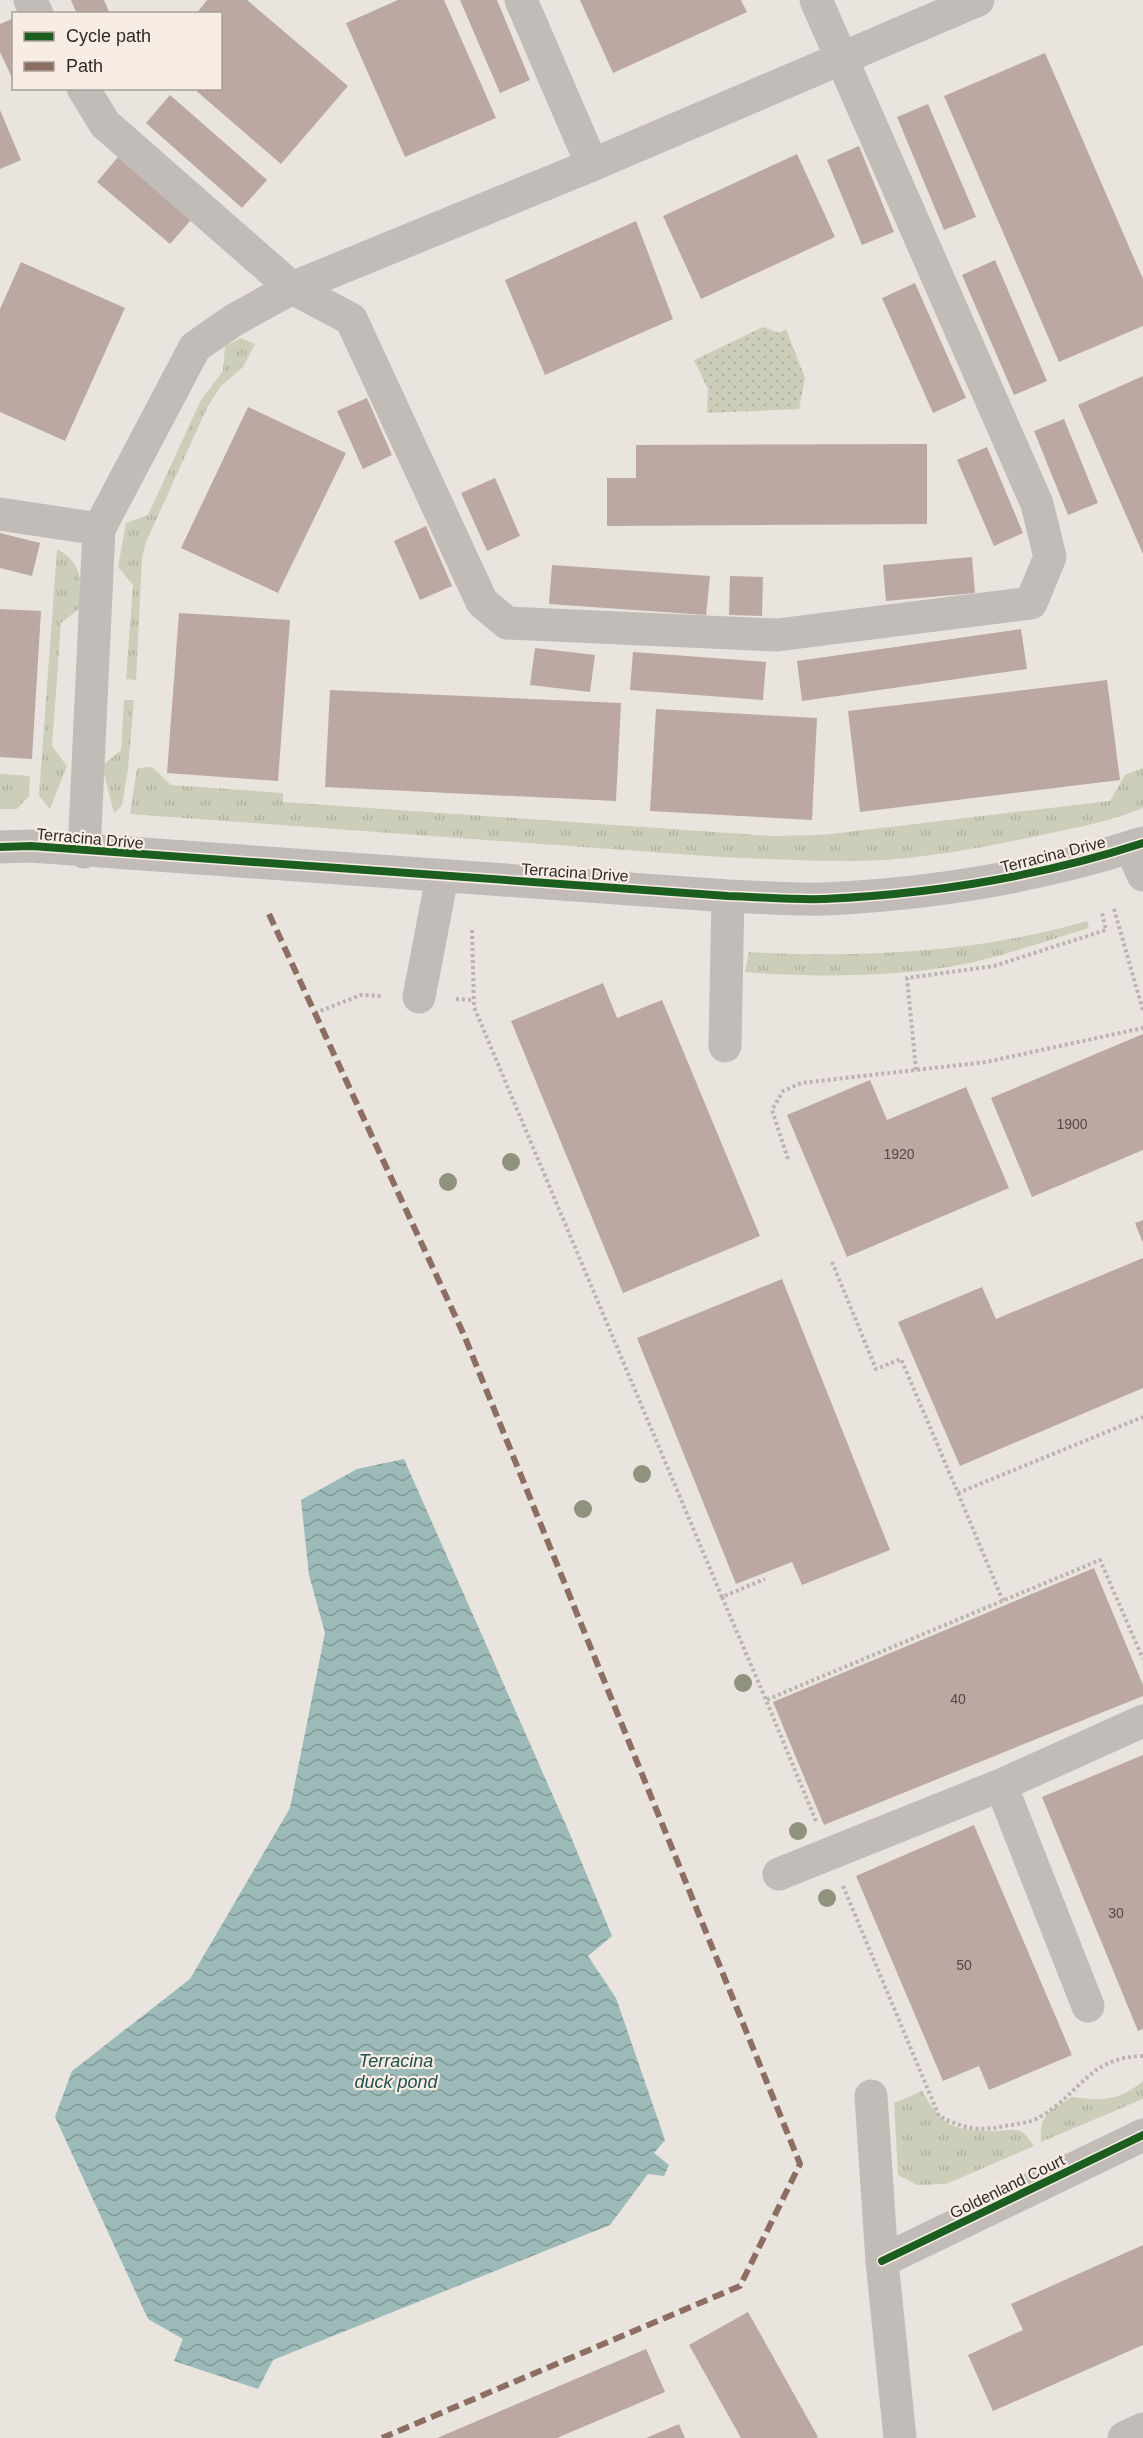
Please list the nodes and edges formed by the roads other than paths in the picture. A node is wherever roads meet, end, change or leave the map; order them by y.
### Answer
1 (521, 0) edge
2 (816, 0) edge
3 (978, 0) edge
4 (841, 58) junction
5 (84, 90) edge
6 (592, 165) junction
7 (292, 288) junction
8 (0, 514) edge
9 (99, 529) junction
10 (0, 847) edge
11 (84, 852) junction
12 (1139, 855) edge
13 (442, 876) junction
14 (728, 896) junction
15 (419, 997) dead end
16 (725, 1046) dead end
17 (1143, 1721) edge
18 (1001, 1785) junction
19 (779, 1874) dead end
20 (1088, 2007) dead end
21 (871, 2096) dead end
22 (1143, 2135) edge
23 (882, 2261) junction
24 (1143, 2429) edge
25 (900, 2438) edge
26 (1124, 2438) edge

1 - 6 street
2 - 4 street
3 - 4 street
4 - 6 street
4 - 7 street
5 - 7 street
6 - 7 street
7 - 9 street
8 - 9 street
9 - 11 street
10 - 11 street, Terracina Drive
11 - 13 street, Terracina Drive
12 - 14 street, Terracina Drive
13 - 14 street, Terracina Drive
13 - 15 street
14 - 16 street
17 - 18 street
18 - 19 street
18 - 20 street
21 - 23 street
22 - 23 street, Goldenland Court
23 - 25 street
24 - 26 street

